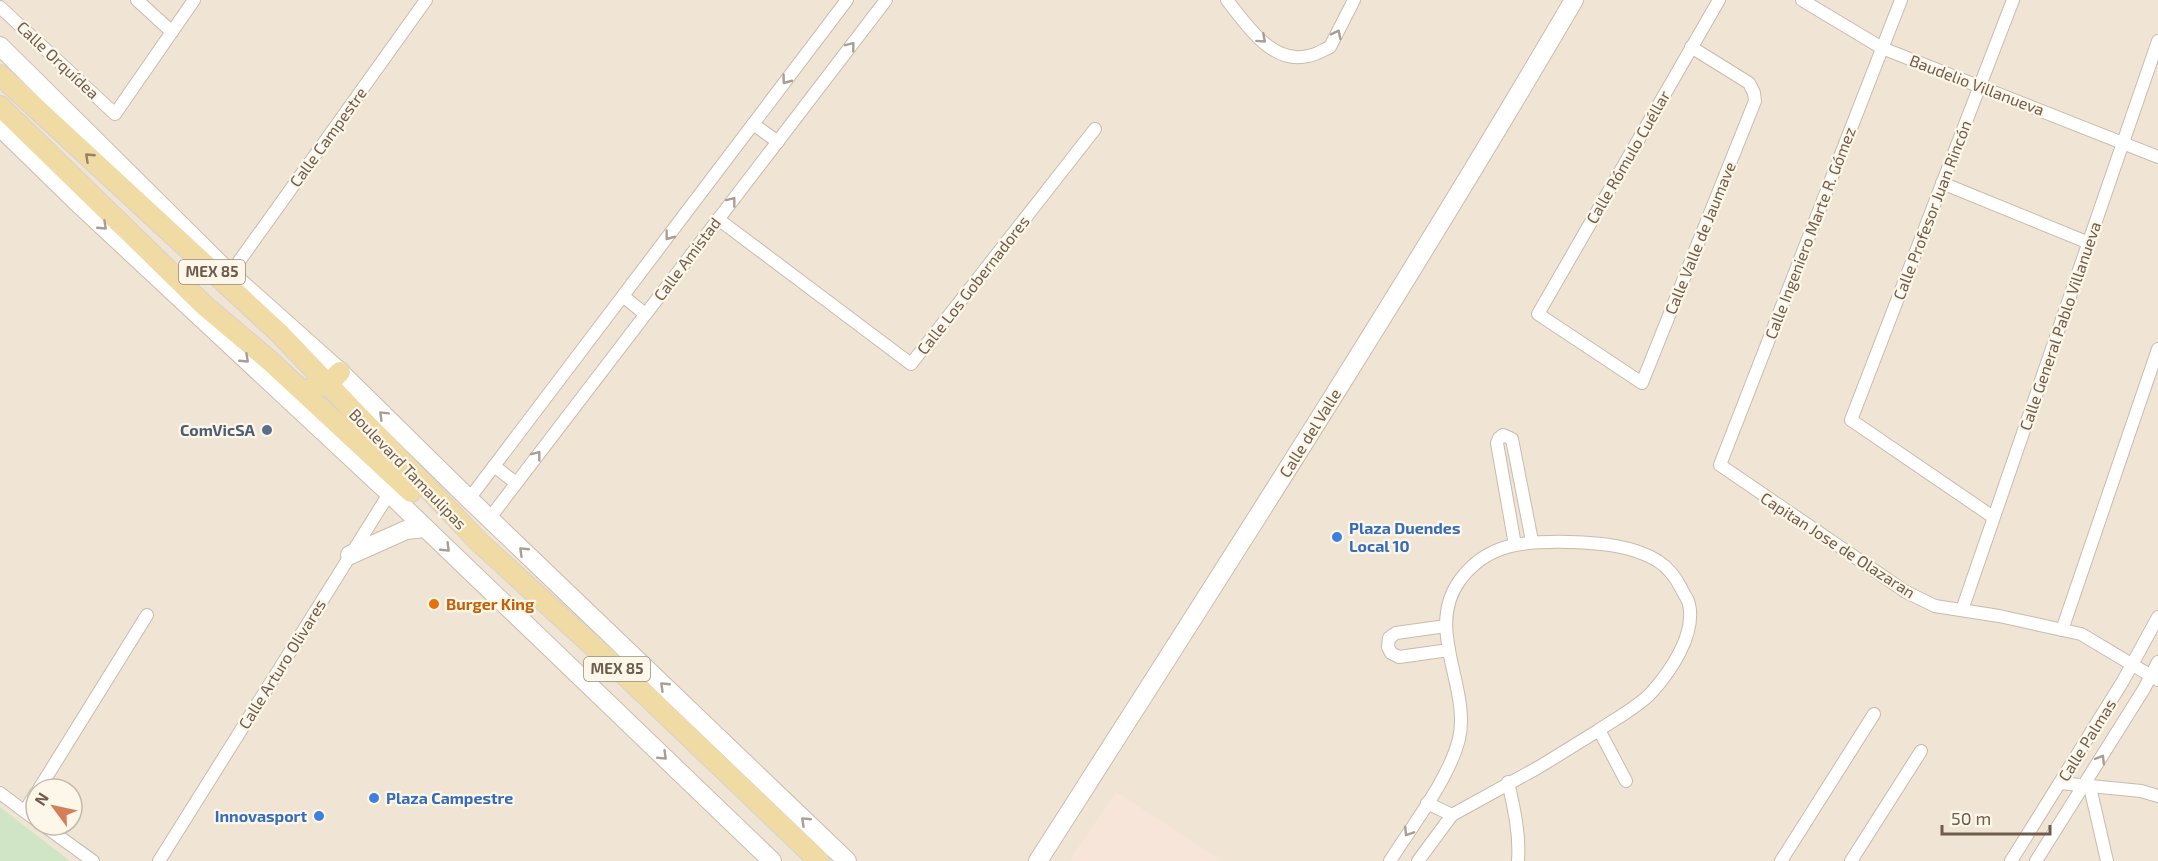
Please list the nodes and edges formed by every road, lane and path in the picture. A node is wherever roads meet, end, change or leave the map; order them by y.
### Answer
1 (7, 0) edge
2 (137, 0) edge
3 (194, 0) edge
4 (426, 0) edge
5 (847, 0) edge
6 (886, 0) edge
7 (1227, 0) edge
8 (1354, 0) edge
9 (1574, 0) edge
10 (1719, 0) edge
11 (1802, 0) edge
12 (1901, 0) edge
13 (2013, 0) edge
14 (0, 8) edge
15 (172, 32) junction
16 (2158, 41) edge
17 (0, 46) edge
18 (1691, 47) junction
19 (1882, 48) junction
20 (0, 75) edge
21 (1980, 86) junction
22 (0, 106) edge
23 (753, 124) junction
24 (0, 127) edge
25 (1095, 129) dead end
26 (778, 142) junction
27 (2123, 142) junction
28 (2158, 157) edge
29 (124, 180) junction
30 (1942, 183) junction
31 (86, 200) junction
32 (718, 219) junction
33 (2088, 243) junction
34 (230, 274) junction
35 (623, 296) junction
36 (645, 314) junction
37 (2158, 349) edge
38 (270, 361) junction
39 (334, 378) junction
40 (1642, 383) joint
41 (1720, 465) joint
42 (494, 466) junction
43 (397, 480) junction
44 (516, 483) junction
45 (1522, 491) junction
46 (1506, 495) junction
47 (469, 499) junction
48 (1994, 517) junction
49 (489, 519) junction
50 (424, 528) junction
51 (1532, 541) junction
52 (1515, 545) junction
53 (350, 555) junction
54 (479, 570) junction
55 (1962, 610) junction
56 (147, 615) dead end
57 (2158, 617) edge
58 (1446, 626) junction
59 (2062, 630) junction
60 (1449, 650) junction
61 (2158, 662) edge
62 (2133, 663) junction
63 (2155, 678) edge
64 (1874, 714) dead end
65 (1599, 730) junction
66 (1920, 751) dead end
67 (46, 777) edge
68 (1626, 781) dead end
69 (1508, 782) junction
70 (2060, 783) junction
71 (2087, 787) junction
72 (0, 793) edge
73 (2158, 796) edge
74 (1427, 803) junction
75 (24, 811) edge
76 (1452, 815) junction
77 (60, 837) edge
78 (845, 860) edge
79 (93, 861) edge
80 (159, 861) edge
81 (772, 861) edge
82 (800, 861) edge
83 (819, 861) edge
84 (1038, 861) edge
85 (1390, 861) edge
86 (1418, 861) edge
87 (1518, 861) edge
88 (1781, 861) edge
89 (1851, 861) edge
90 (2011, 861) edge
91 (2036, 861) edge
92 (2107, 861) edge

1 - 14 street
2 - 15 street
3 - 15 street
4 - 34 street, Calle Campestre
5 -> 23 street, Calle Amistad
26 -> 6 street, Calle Amistad
7 -> 8 street
9 - 84 street, Calle del Valle
10 - 18 street, Calle Rómulo Cuéllar
11 - 19 street, Baudelio Villanueva
12 - 19 street, Calle Ingeniero Marte R. Gómez
13 - 21 street, Calle Profesor Juan Rincón
14 - 15 street, Calle Orquídea
16 - 27 street, Calle General Pablo Villanueva
17 - 29 street
18 - 40 street, Calle Valle de Jaumave
18 - 40 street, Calle Rómulo Cuéllar
19 - 21 street, Baudelio Villanueva
19 - 41 street, Calle Ingeniero Marte R. Gómez
29 -> 20 main road, Boulevard Tamaulipas / MEX 85
21 - 27 street, Baudelio Villanueva
21 - 30 street, Calle Profesor Juan Rincón
22 - 31 main road, Boulevard Tamaulipas / MEX 85
23 - 26 street
23 -> 35 street, Calle Amistad
24 - 31 street
25 - 32 street, Calle Los Gobernadores
32 -> 26 street, Calle Amistad
27 - 28 street, Baudelio Villanueva
27 - 33 street, Calle General Pablo Villanueva
29 - 34 street
29 - 39 main road, Boulevard Tamaulipas / MEX 85
30 - 33 street
30 - 48 street, Calle Profesor Juan Rincón
31 - 38 main road, Boulevard Tamaulipas / MEX 85
31 -> 43 street
32 - 36 street, Calle Amistad
33 - 48 street, Calle General Pablo Villanueva
34 - 39 street
35 - 36 street
35 - 42 street, Calle Amistad
44 -> 36 street, Calle Amistad
37 - 59 street
38 - 39 main road
38 - 43 main road, Boulevard Tamaulipas / MEX 85
39 - 43 main road, Boulevard Tamaulipas / MEX 85
47 -> 39 street
41 - 55 street, Capitan Jose de Olazaran
42 - 44 street
42 - 47 street, Calle Amistad
43 - 50 street
43 - 53 street, Calle Arturo Olivares
43 - 54 main road, Boulevard Tamaulipas / MEX 85
43 - 83 main road, Boulevard Tamaulipas / MEX 85
44 - 49 street, Calle Amistad
45 - 46 street
45 - 46 street
45 - 51 street
46 - 52 street
47 - 49 street
48 - 55 street, Calle General Pablo Villanueva
78 -> 49 street
50 - 53 street
50 -> 54 street
51 - 52 street
51 - 65 street
52 - 58 street
53 - 80 street, Calle Arturo Olivares
54 -> 81 street
54 - 82 main road, Boulevard Tamaulipas / MEX 85
55 - 59 street, Capitan Jose de Olazaran
56 - 67 street
57 - 62 street, Calle Palmas
58 - 60 street
58 - 60 street
59 - 62 street, Capitan Jose de Olazaran
60 - 74 street
61 - 63 street, Calle Palmas
62 - 63 street, Capitan Jose de Olazaran
62 - 70 street, Calle Palmas
71 -> 63 street, Calle Palmas
64 - 88 street
65 - 68 street
65 - 69 street
66 - 89 street
69 - 76 street
69 - 87 street
70 - 71 street
70 - 90 street, Calle Palmas
71 - 73 street
71 - 91 street, Calle Palmas
71 - 92 street
72 - 75 street
74 - 76 street
74 -> 85 street
76 - 86 street
77 - 79 street

